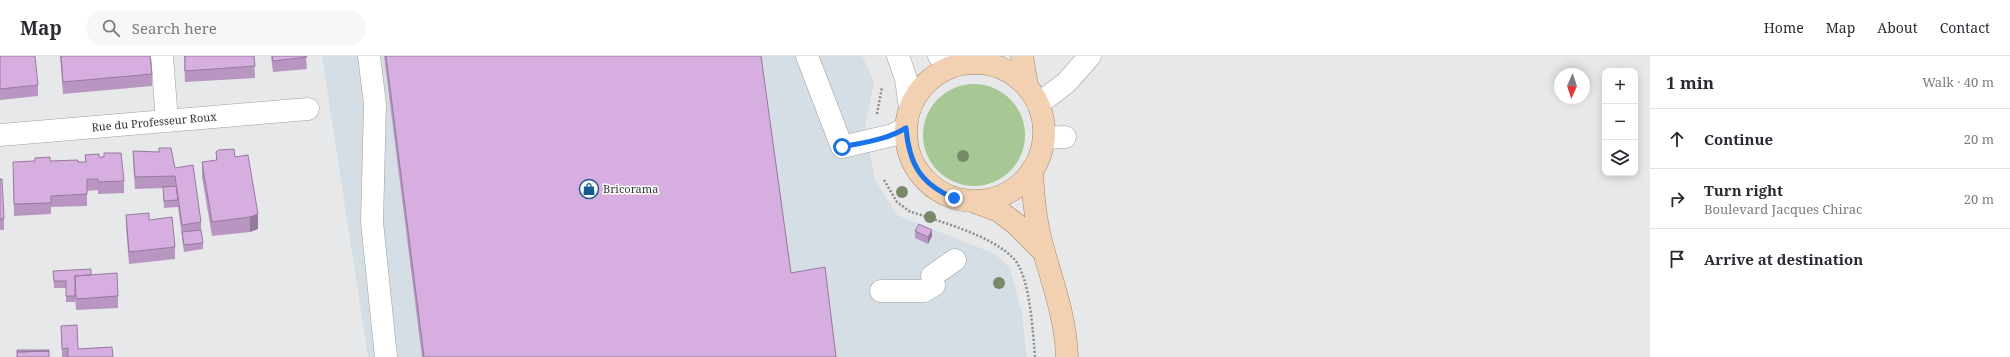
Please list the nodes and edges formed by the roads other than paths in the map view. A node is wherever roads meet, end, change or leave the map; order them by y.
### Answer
1 (162, 56) edge
2 (369, 56) edge
3 (807, 56) edge
4 (898, 56) edge
5 (939, 56) edge
6 (1022, 56) edge
7 (1090, 56) edge
8 (976, 61) edge
9 (1033, 95) junction
10 (308, 109) dead end
11 (908, 118) junction
12 (167, 121) junction
13 (0, 135) edge
14 (1032, 170) junction
15 (972, 201) junction
16 (1043, 251) junction
17 (955, 260) dead end
18 (881, 292) dead end
19 (386, 357) edge
20 (1067, 357) edge

1 - 12 street
2 - 19 street
3 - 11 street
4 - 11 street
5 - 8 street
6 - 9 main road
7 - 9 street
8 - 9 main road
8 - 11 main road
9 - 14 main road
10 - 12 street, Rue du Professeur Roux
11 - 15 main road
12 - 13 street, Rue du Professeur Roux
14 - 15 main road
14 - 16 main road
15 - 16 main road
16 - 20 main road
17 - 18 street

